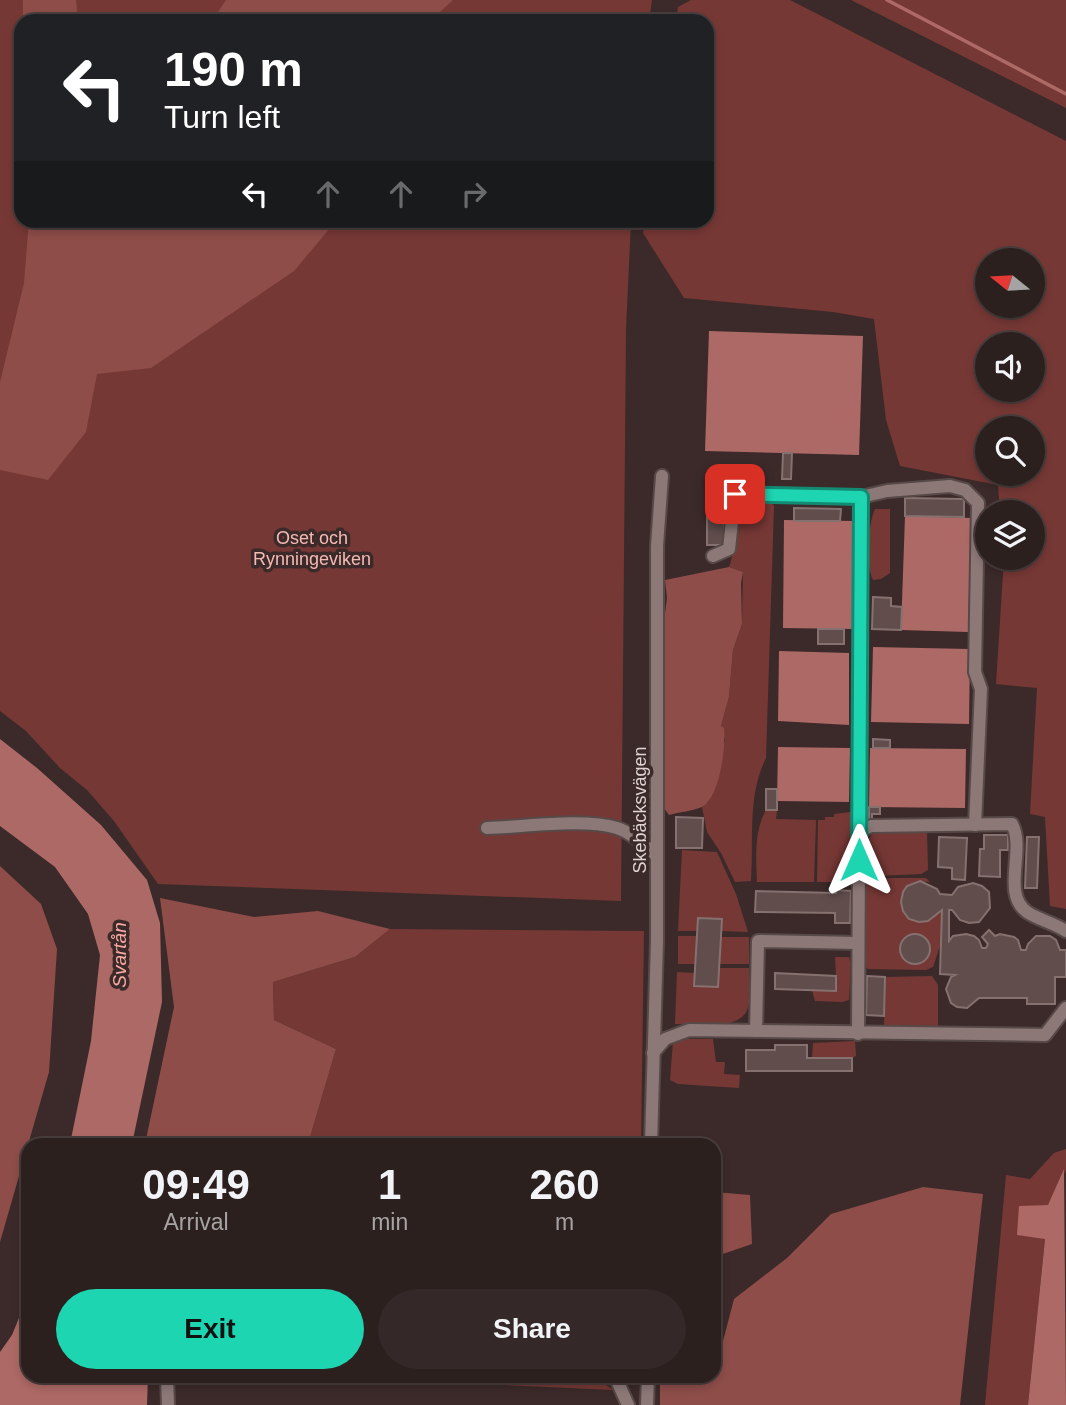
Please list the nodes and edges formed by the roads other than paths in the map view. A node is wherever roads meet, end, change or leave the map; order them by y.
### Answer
1 (662, 476) dead end
2 (861, 497) junction
3 (713, 556) dead end
4 (975, 825) junction
5 (487, 828) dead end
6 (859, 832) junction
7 (657, 856) junction
8 (1066, 932) edge
9 (858, 943) junction
10 (1066, 1008) edge
11 (756, 1031) junction
12 (858, 1034) junction
13 (653, 1054) junction
14 (651, 1138) edge
15 (167, 1383) edge
16 (618, 1383) edge
17 (648, 1383) edge
18 (169, 1405) edge
19 (628, 1405) edge
20 (647, 1405) edge

1 - 7 street, Skebäcksvägen
2 - 3 street
2 - 4 street
2 - 6 street
4 - 6 street
4 - 8 street
5 - 7 street
6 - 9 street
7 - 13 street, Skebäcksvägen
9 - 11 street
9 - 12 street
10 - 12 street
11 - 12 street
11 - 13 street
13 - 14 street, Skebäcksvägen
15 - 18 street
16 - 19 street
17 - 20 street

